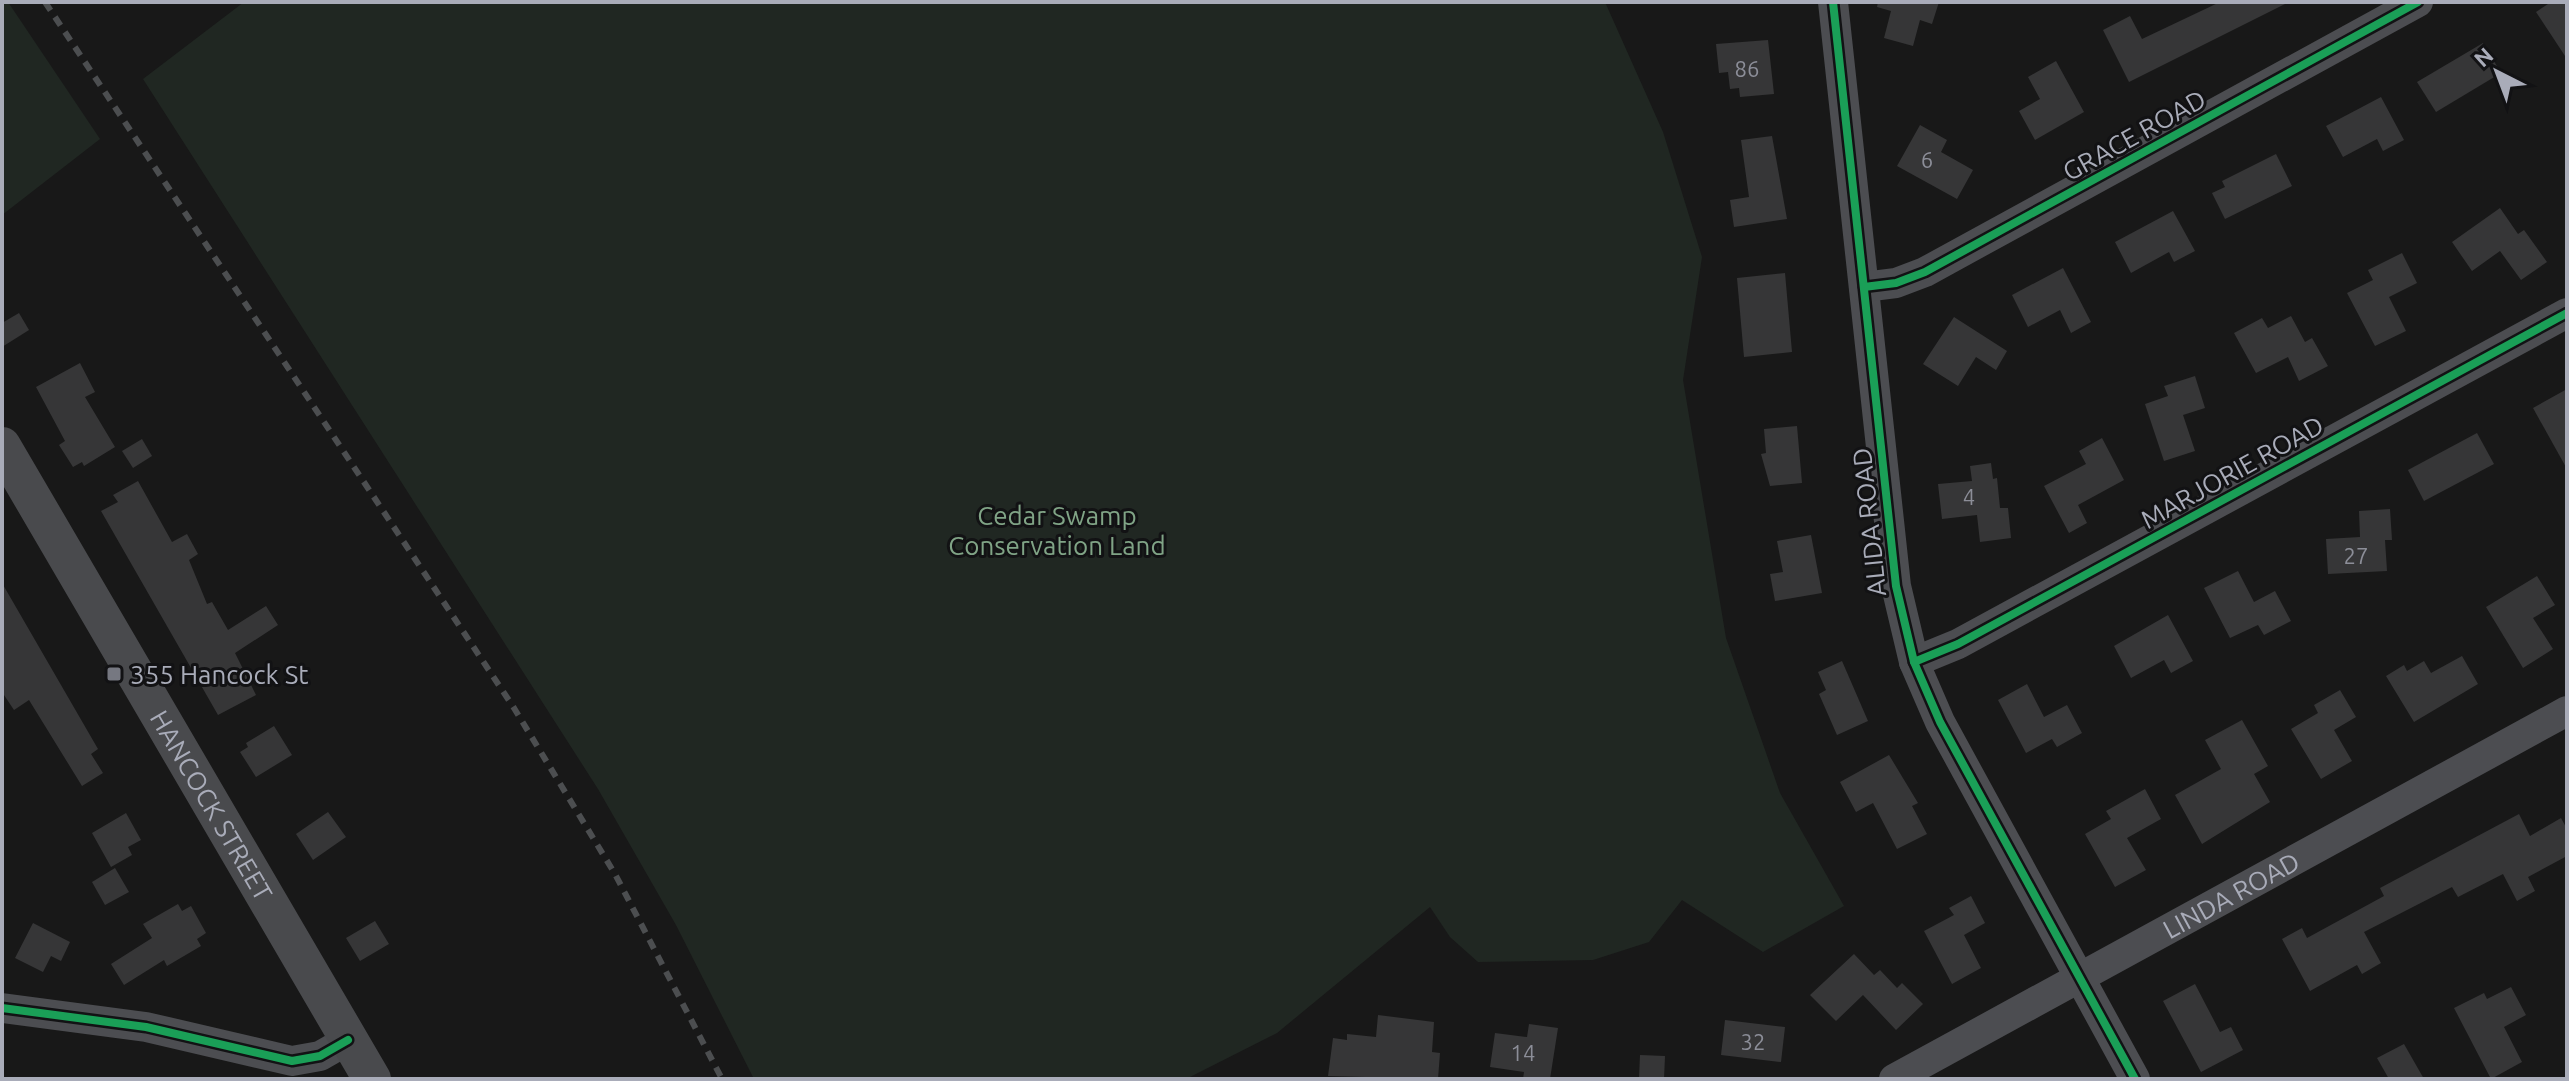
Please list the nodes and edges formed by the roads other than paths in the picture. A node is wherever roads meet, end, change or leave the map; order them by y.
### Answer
1 (1833, 2) edge
2 (2418, 2) edge
3 (1864, 287) junction
4 (2567, 313) edge
5 (2, 446) edge
6 (1914, 662) junction
7 (2567, 711) edge
8 (2079, 977) junction
9 (2, 1008) edge
10 (348, 1040) junction
11 (372, 1079) edge
12 (1894, 1079) edge
13 (2135, 1079) edge

1 - 3 street, ALIDA ROAD
2 - 3 street, GRACE ROAD
3 - 6 street, ALIDA ROAD
4 - 6 street, MARJORIE ROAD
5 - 10 main road, HANCOCK STREET
6 - 8 street, ALIDA ROAD
7 - 8 street, LINDA ROAD
8 - 12 street, LINDA ROAD
8 - 13 street, ALIDA ROAD
9 - 10 street
10 - 11 main road, HANCOCK STREET

